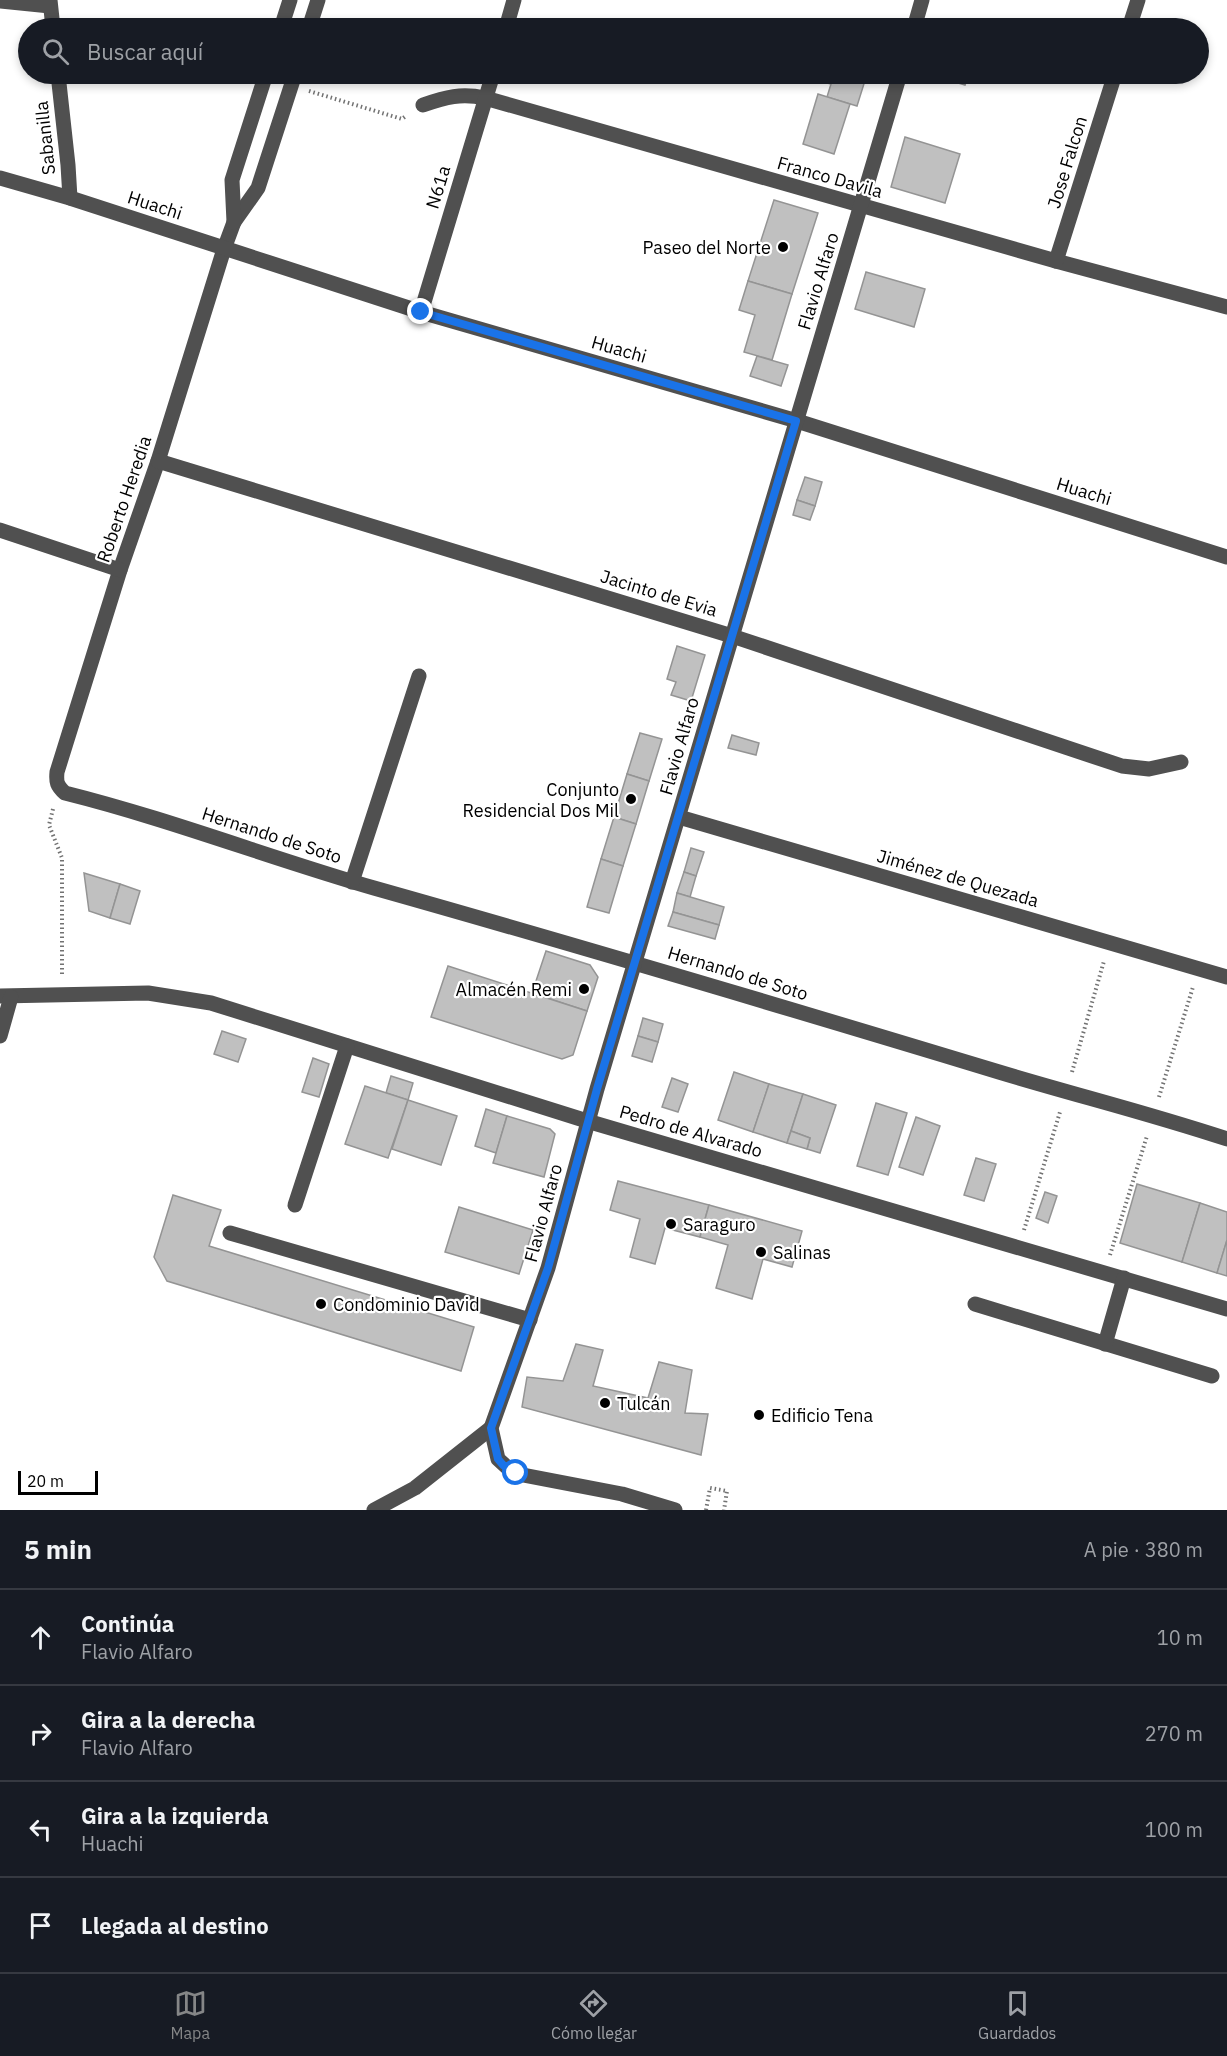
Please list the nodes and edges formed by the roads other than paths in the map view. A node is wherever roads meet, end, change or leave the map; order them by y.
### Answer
1 (290, 0) edge
2 (318, 0) edge
3 (514, 0) edge
4 (922, 0) edge
5 (1138, 0) edge
6 (0, 1) edge
7 (50, 3) edge
8 (51, 18) edge
9 (284, 18) edge
10 (312, 18) edge
11 (509, 18) edge
12 (917, 18) edge
13 (1132, 18) edge
14 (59, 84) edge
15 (263, 84) edge
16 (291, 84) edge
17 (490, 84) edge
18 (897, 84) edge
19 (1112, 84) edge
20 (486, 98) junction
21 (423, 105) road end
22 (0, 178) edge
23 (70, 198) junction
24 (861, 206) junction
25 (234, 222) junction
26 (224, 249) junction
27 (1056, 261) junction
28 (1227, 307) edge
29 (421, 312) junction
30 (796, 421) junction
31 (158, 461) junction
32 (0, 530) edge
33 (1227, 556) edge
34 (120, 570) junction
35 (732, 636) junction
36 (419, 676) dead end
37 (1181, 762) dead end
38 (62, 790) joint
39 (679, 817) junction
40 (352, 882) junction
41 (635, 962) junction
42 (1227, 977) edge
43 (5, 996) edge
44 (0, 1036) edge
45 (347, 1046) junction
46 (587, 1121) junction
47 (1227, 1138) edge
48 (295, 1205) dead end
49 (230, 1233) dead end
50 (1124, 1278) junction
51 (975, 1304) dead end
52 (1227, 1309) edge
53 (530, 1320) junction
54 (1105, 1344) junction
55 (1212, 1376) dead end
56 (491, 1428) junction
57 (374, 1510) edge
58 (675, 1510) edge

1 - 9 street
2 - 10 street
3 - 11 street
4 - 12 street
5 - 13 street
6 - 7 street
7 - 8 street
14 - 23 street, Sabanilla
15 - 25 street, Roberto Heredia
16 - 25 street, Roberto Heredia
17 - 20 street, N61a
18 - 24 street, Flavio Alfaro
19 - 27 street, Jose Falcon
20 - 21 street, Franco Davila
20 - 24 street, Franco Davila
20 - 29 street, N61a
22 - 23 street, Huachi
23 - 26 street, Huachi
24 - 27 street, Franco Davila
24 - 30 street, Flavio Alfaro
25 - 26 street, Roberto Heredia
26 - 29 street, Huachi
26 - 31 street, Roberto Heredia
27 - 28 street, Franco Davila
29 - 30 street, Huachi
30 - 33 street, Huachi
30 - 35 street, Flavio Alfaro
31 - 34 street, Roberto Heredia
31 - 35 street, Jacinto de Evia
32 - 34 street
34 - 38 street, Roberto Heredia
35 - 37 street, Jacinto de Evia
35 - 39 street, Flavio Alfaro
36 - 40 street
38 - 40 street, Hernando de Soto
39 - 41 street, Flavio Alfaro
39 - 42 street, Jiménez de Quezada
40 - 41 street, Hernando de Soto
41 - 46 street, Flavio Alfaro
41 - 47 street, Hernando de Soto
43 - 44 street
43 - 45 street, Pedro de Alvarado
45 - 46 street, Pedro de Alvarado
45 - 48 street
46 - 50 street, Pedro de Alvarado
46 - 53 street, Flavio Alfaro
49 - 53 street
50 - 52 street, Pedro de Alvarado
50 - 54 street
51 - 54 street
53 - 56 street, Flavio Alfaro
54 - 55 street
56 - 57 street
56 - 58 street

